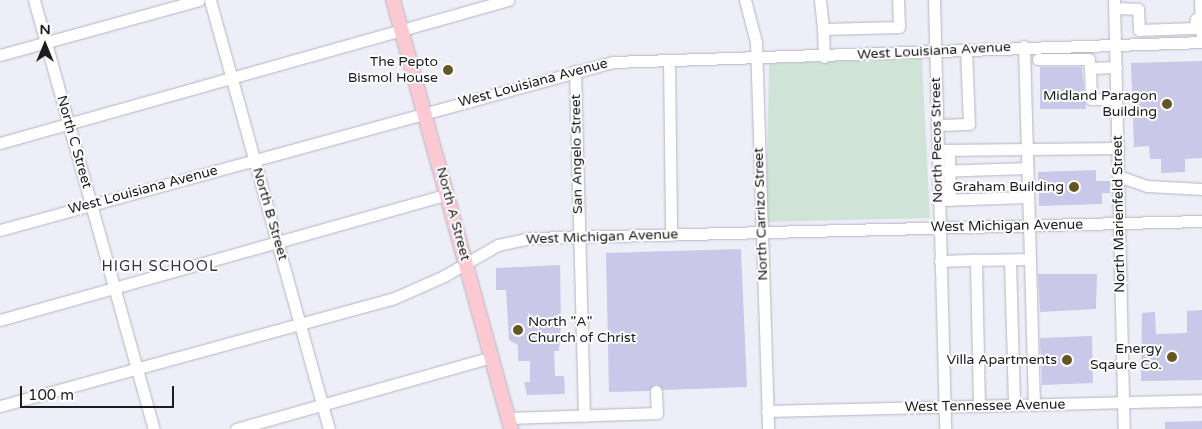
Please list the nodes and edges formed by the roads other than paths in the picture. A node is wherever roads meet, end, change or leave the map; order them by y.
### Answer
1 (34, 0) edge
2 (199, 0) edge
3 (210, 0) edge
4 (393, 0) edge
5 (508, 0) edge
6 (746, 0) edge
7 (820, 0) edge
8 (898, 0) edge
9 (934, 0) edge
10 (1200, 0) edge
11 (1114, 4) edge
12 (1201, 18) edge
13 (823, 29) junction
14 (402, 30) junction
15 (46, 42) junction
16 (1202, 42) edge
17 (1115, 44) junction
18 (1088, 45) junction
19 (1024, 46) junction
20 (1038, 46) junction
21 (966, 49) junction
22 (935, 51) junction
23 (0, 55) edge
24 (824, 57) junction
25 (756, 59) junction
26 (668, 60) junction
27 (1038, 60) junction
28 (1089, 63) junction
29 (1024, 65) junction
30 (1116, 67) junction
31 (575, 72) junction
32 (232, 77) junction
33 (1116, 99) junction
34 (425, 112) junction
35 (68, 123) junction
36 (937, 126) junction
37 (0, 142) edge
38 (1027, 148) junction
39 (1118, 148) junction
40 (944, 150) junction
41 (255, 160) junction
42 (1027, 168) junction
43 (944, 170) junction
44 (1118, 176) junction
45 (1202, 189) edge
46 (447, 194) junction
47 (1028, 198) junction
48 (945, 200) junction
49 (91, 204) junction
50 (1202, 221) edge
51 (1120, 224) junction
52 (1029, 226) junction
53 (940, 228) junction
54 (0, 230) edge
55 (761, 232) junction
56 (671, 235) junction
57 (579, 237) junction
58 (277, 241) junction
59 (1030, 259) junction
60 (976, 260) junction
61 (1010, 260) junction
62 (940, 261) junction
63 (466, 264) junction
64 (114, 287) junction
65 (0, 320) edge
66 (300, 324) junction
67 (492, 357) junction
68 (137, 368) junction
69 (656, 391) dead end
70 (1202, 400) edge
71 (1124, 402) junction
72 (1034, 404) junction
73 (322, 405) junction
74 (1014, 405) junction
75 (0, 406) edge
76 (979, 406) junction
77 (944, 407) junction
78 (767, 411) junction
79 (584, 416) junction
80 (510, 423) edge
81 (154, 429) edge
82 (236, 429) edge
83 (329, 429) edge
84 (768, 429) edge
85 (945, 429) edge
86 (1124, 429) edge

1 - 15 street, North C Street
2 - 15 street
3 - 32 street, North B Street
4 - 14 main road, North A Street
5 - 14 street
6 - 25 street, North Carrizo Street
7 - 13 street
8 - 13 street
9 - 22 street, North Pecos Street
10 - 12 street
11 - 12 street
11 - 17 street, North Marienfeld Street
12 - 16 street
13 - 24 street
14 - 32 street
14 - 34 main road, North A Street
15 - 23 street
15 - 35 street, North C Street
16 - 17 street, West Louisiana Avenue
17 - 18 street, West Louisiana Avenue
17 - 30 street, North Marienfeld Street
18 - 20 street, West Louisiana Avenue
18 - 28 street
19 - 20 street, West Louisiana Avenue
19 - 21 street, West Louisiana Avenue
19 - 29 street
20 - 27 street
21 - 22 street, West Louisiana Avenue
21 - 36 street
22 - 24 street, West Louisiana Avenue
22 - 36 street, North Pecos Street
24 - 25 street, West Louisiana Avenue
25 - 26 street, West Louisiana Avenue
25 - 55 street, North Carrizo Street
26 - 31 street, West Louisiana Avenue
26 - 56 street
27 - 28 street
27 - 29 street
28 - 30 street
28 - 33 street
29 - 38 street
30 - 33 street, North Marienfeld Street
31 - 34 street, West Louisiana Avenue
31 - 57 street, San Angelo Street
32 - 35 street
32 - 41 street, North B Street
33 - 39 street, North Marienfeld Street
34 - 41 street, West Louisiana Avenue
34 - 46 main road, North A Street
35 - 37 street
35 - 49 street, North C Street
36 - 40 street, North Pecos Street
38 - 39 street
38 - 40 street
38 - 42 street
39 - 44 street, North Marienfeld Street
40 - 43 street, North Pecos Street
41 - 49 street, West Louisiana Avenue
41 - 58 street, North B Street
42 - 43 street
42 - 47 street
43 - 48 street, North Pecos Street
44 - 45 street
44 - 51 street, North Marienfeld Street
46 - 58 street
46 - 63 main road, North A Street
47 - 48 street
47 - 52 street
48 - 53 street, North Pecos Street
49 - 54 street, West Louisiana Avenue
49 - 64 street, North C Street
50 - 51 street, West Michigan Avenue
51 - 52 street, West Michigan Avenue
51 - 71 street, North Marienfeld Street
52 - 53 street, West Michigan Avenue
52 - 59 street
53 - 55 street, West Michigan Avenue
53 - 62 street, North Pecos Street
55 - 56 street, West Michigan Avenue
55 - 78 street, North Carrizo Street
56 - 57 street, West Michigan Avenue
57 - 63 street, West Michigan Avenue
57 - 79 street, San Angelo Street
58 - 64 street
58 - 66 street, North B Street
59 - 61 street
59 - 72 street
60 - 61 street
60 - 62 street
60 - 76 street
61 - 74 street
62 - 77 street, North Pecos Street
63 - 66 street, West Michigan Avenue
63 - 67 main road, North A Street
64 - 65 street
64 - 68 street, North C Street
66 - 68 street, West Michigan Avenue
66 - 73 street, North B Street
67 - 73 street
67 - 80 main road, North A Street
68 - 75 street, West Michigan Avenue
68 - 81 street, North C Street
69 - 79 street
70 - 71 street, West Tennessee Avenue
71 - 72 street, West Tennessee Avenue
71 - 86 street, North Marienfeld Street
72 - 74 street, West Tennessee Avenue
73 - 82 street
73 - 83 street, North B Street
74 - 76 street, West Tennessee Avenue
76 - 77 street, West Tennessee Avenue
77 - 78 street, West Tennessee Avenue
77 - 85 street, North Pecos Street
78 - 84 street, North Carrizo Street
79 - 80 street

